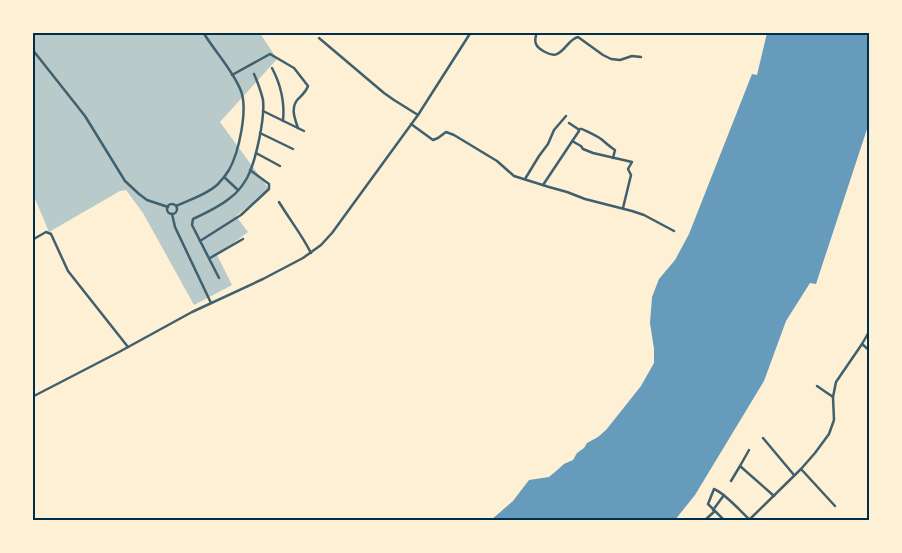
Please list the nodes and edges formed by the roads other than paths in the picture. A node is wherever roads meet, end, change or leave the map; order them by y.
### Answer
1 (203, 32) edge
2 (472, 32) edge
3 (537, 32) edge
4 (319, 38) dead end
5 (32, 49) edge
6 (641, 56) dead end
7 (272, 68) dead end
8 (254, 74) dead end
9 (232, 75) junction
10 (263, 111) junction
11 (418, 115) junction
12 (566, 116) dead end
13 (283, 121) junction
14 (569, 123) dead end
15 (412, 124) junction
16 (298, 128) junction
17 (579, 130) junction
18 (304, 131) dead end
19 (260, 133) junction
20 (572, 141) junction
21 (293, 149) dead end
22 (256, 153) junction
23 (613, 158) junction
24 (280, 166) dead end
25 (250, 170) junction
26 (224, 176) junction
27 (526, 179) junction
28 (542, 185) junction
29 (238, 190) junction
30 (280, 202) dead end
31 (176, 206) junction
32 (168, 207) junction
33 (622, 208) junction
34 (172, 214) junction
35 (674, 230) dead end
36 (243, 239) dead end
37 (32, 240) edge
38 (200, 241) junction
39 (311, 253) junction
40 (210, 259) junction
41 (219, 278) dead end
42 (211, 303) junction
43 (870, 330) edge
44 (862, 344) junction
45 (128, 346) junction
46 (870, 350) edge
47 (817, 386) dead end
48 (32, 397) edge
49 (833, 397) junction
50 (763, 438) dead end
51 (749, 450) dead end
52 (740, 466) junction
53 (801, 469) junction
54 (795, 475) junction
55 (731, 481) dead end
56 (724, 495) junction
57 (774, 496) junction
58 (835, 506) dead end
59 (714, 510) junction
60 (705, 520) edge
61 (724, 520) edge
62 (750, 520) edge

1 - 9 street
2 - 11 street
3 - 6 street
4 - 11 street
5 - 32 street
7 - 13 street
8 - 10 street
9 - 16 street
9 - 26 street
10 - 13 street
10 - 19 street
11 - 15 street
12 - 27 street
13 - 16 street
14 - 17 street
15 - 27 street
15 - 39 street
16 - 18 street
17 - 20 street
17 - 23 street
19 - 21 street
19 - 22 street
20 - 23 street
20 - 28 street
22 - 24 street
22 - 25 street
23 - 33 street
25 - 29 street
25 - 38 street
26 - 29 street
26 - 31 street
27 - 28 street
28 - 33 street
29 - 38 street
30 - 39 street
31 - 32 street
31 - 34 street
32 - 34 street
33 - 35 street
34 - 42 street
36 - 40 street
37 - 45 street
38 - 40 street
39 - 42 street
40 - 41 street
42 - 45 street
43 - 44 street
44 - 46 street
44 - 49 street
45 - 48 street
47 - 49 street
49 - 53 street
50 - 54 street
51 - 52 street
52 - 55 street
52 - 57 street
53 - 54 street
53 - 58 street
54 - 57 street
56 - 59 street
56 - 59 street
56 - 62 street
57 - 62 street
59 - 60 street
59 - 61 street

